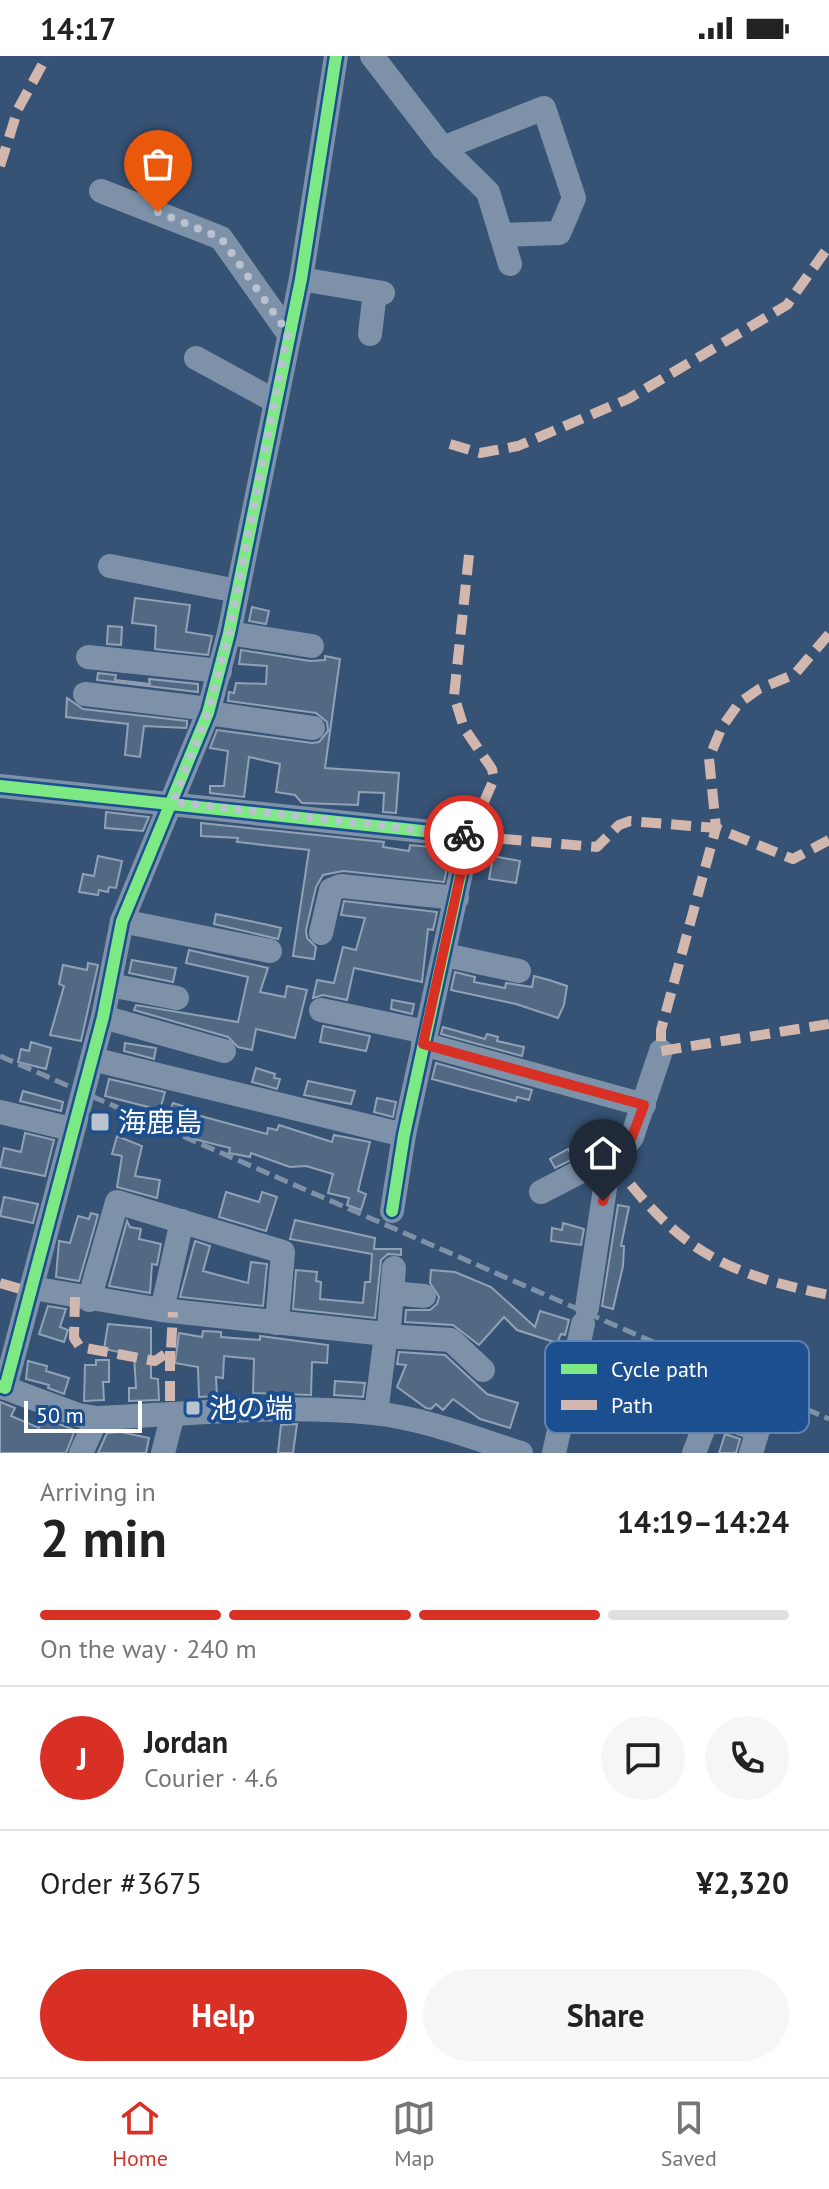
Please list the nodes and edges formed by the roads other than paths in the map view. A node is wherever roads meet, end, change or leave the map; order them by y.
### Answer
1 (336, 56) edge
2 (372, 56) edge
3 (443, 148) junction
4 (101, 191) dead end
5 (501, 235) junction
6 (510, 264) dead end
7 (301, 279) junction
8 (288, 333) junction
9 (370, 334) dead end
10 (196, 358) dead end
11 (275, 401) junction
12 (110, 566) dead end
13 (237, 591) junction
14 (229, 633) junction
15 (312, 646) dead end
16 (88, 657) dead end
17 (220, 671) junction
18 (85, 694) dead end
19 (209, 711) junction
20 (313, 728) dead end
21 (0, 786) edge
22 (173, 802) junction
23 (457, 898) junction
24 (122, 921) junction
25 (321, 933) dead end
26 (270, 951) dead end
27 (445, 955) junction
28 (519, 971) dead end
29 (110, 985) junction
30 (177, 998) dead end
31 (321, 1010) dead end
32 (103, 1017) junction
33 (424, 1038) junction
34 (224, 1051) dead end
35 (661, 1051) dead end
36 (92, 1059) junction
37 (644, 1105) junction
38 (0, 1112) edge
39 (71, 1129) junction
40 (404, 1135) junction
41 (622, 1150) junction
42 (541, 1192) dead end
43 (392, 1211) dead end
44 (182, 1221) junction
45 (394, 1268) dead end
46 (32, 1288) junction
47 (392, 1293) junction
48 (424, 1296) dead end
49 (89, 1300) junction
50 (162, 1310) junction
51 (277, 1323) junction
52 (384, 1336) junction
53 (579, 1341) edge
54 (483, 1370) dead end
55 (2, 1387) edge
56 (376, 1413) junction
57 (173, 1414) junction
58 (97, 1418) junction
59 (559, 1433) edge
60 (702, 1433) edge
61 (757, 1433) edge
62 (81, 1453) edge
63 (163, 1453) edge
64 (521, 1453) edge
65 (554, 1453) edge
66 (694, 1453) edge
67 (751, 1453) edge

1 - 7 street
2 - 3 street
3 - 5 street
3 - 5 street
4 - 8 street
5 - 6 street
7 - 8 street
7 - 9 street
8 - 11 street
10 - 11 street
11 - 13 street
12 - 13 street
13 - 14 street
14 - 15 street
14 - 17 street
16 - 17 street
17 - 19 street
18 - 19 street
19 - 20 street
19 - 22 street
21 - 22 street
22 - 23 street
22 - 24 street
23 - 25 street
23 - 27 street
24 - 26 street
24 - 29 street
27 - 28 street
27 - 33 street
29 - 30 street
29 - 32 street
31 - 33 street
32 - 34 street
32 - 36 street
33 - 37 street
33 - 40 street
35 - 37 street
36 - 39 street
36 - 40 street
37 - 41 street
38 - 39 street
39 - 46 street
40 - 43 street
41 - 42 street
41 - 53 street
44 - 49 street
44 - 50 street
44 - 51 street
45 - 47 street
46 - 49 street
46 - 55 street
47 - 48 street
47 - 52 street
49 - 50 street
50 - 51 street
51 - 52 street
52 - 54 street
52 - 56 street
55 - 58 street
56 - 57 street
56 - 64 street
57 - 58 street
57 - 63 street
58 - 62 street
59 - 65 street
60 - 66 street
61 - 67 street

